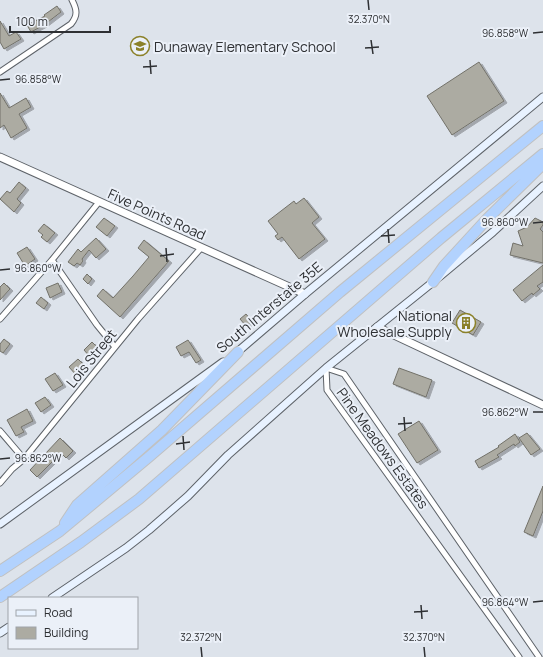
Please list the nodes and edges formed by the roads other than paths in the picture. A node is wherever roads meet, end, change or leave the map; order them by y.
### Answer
1 (72, 0) edge
2 (0, 72) edge
3 (543, 96) edge
4 (543, 126) edge
5 (543, 154) edge
6 (0, 157) edge
7 (543, 164) edge
8 (543, 186) edge
9 (99, 202) junction
10 (201, 248) junction
11 (52, 260) junction
12 (433, 282) junction
13 (305, 294) junction
14 (0, 319) edge
15 (377, 327) junction
16 (115, 347) junction
17 (238, 352) junction
18 (326, 368) junction
19 (543, 406) edge
20 (0, 431) edge
21 (24, 459) junction
22 (0, 483) edge
23 (0, 524) edge
24 (60, 531) junction
25 (0, 571) edge
26 (0, 597) edge
27 (53, 597) edge
28 (519, 657) edge
29 (539, 657) edge

1 - 2 street
3 - 13 main road, South Interstate 35E
4 - 24 highway
5 - 26 highway
6 - 9 street, Five Points Road
7 - 12 highway
8 - 12 main road
9 - 10 street, Five Points Road
9 - 11 street
10 - 13 street, Five Points Road
10 - 16 street, Lois Street
11 - 14 street
11 - 16 street
12 - 15 main road
13 - 17 main road, South Interstate 35E
15 - 18 main road
15 - 19 street
16 - 21 street, Lois Street
17 - 23 main road, South Interstate 35E
17 - 24 highway
18 - 27 main road
18 - 28 street, Pine Meadows Estates
18 - 29 street, Pine Meadows Estates
20 - 21 street
21 - 22 street, Lois Street
24 - 25 highway

